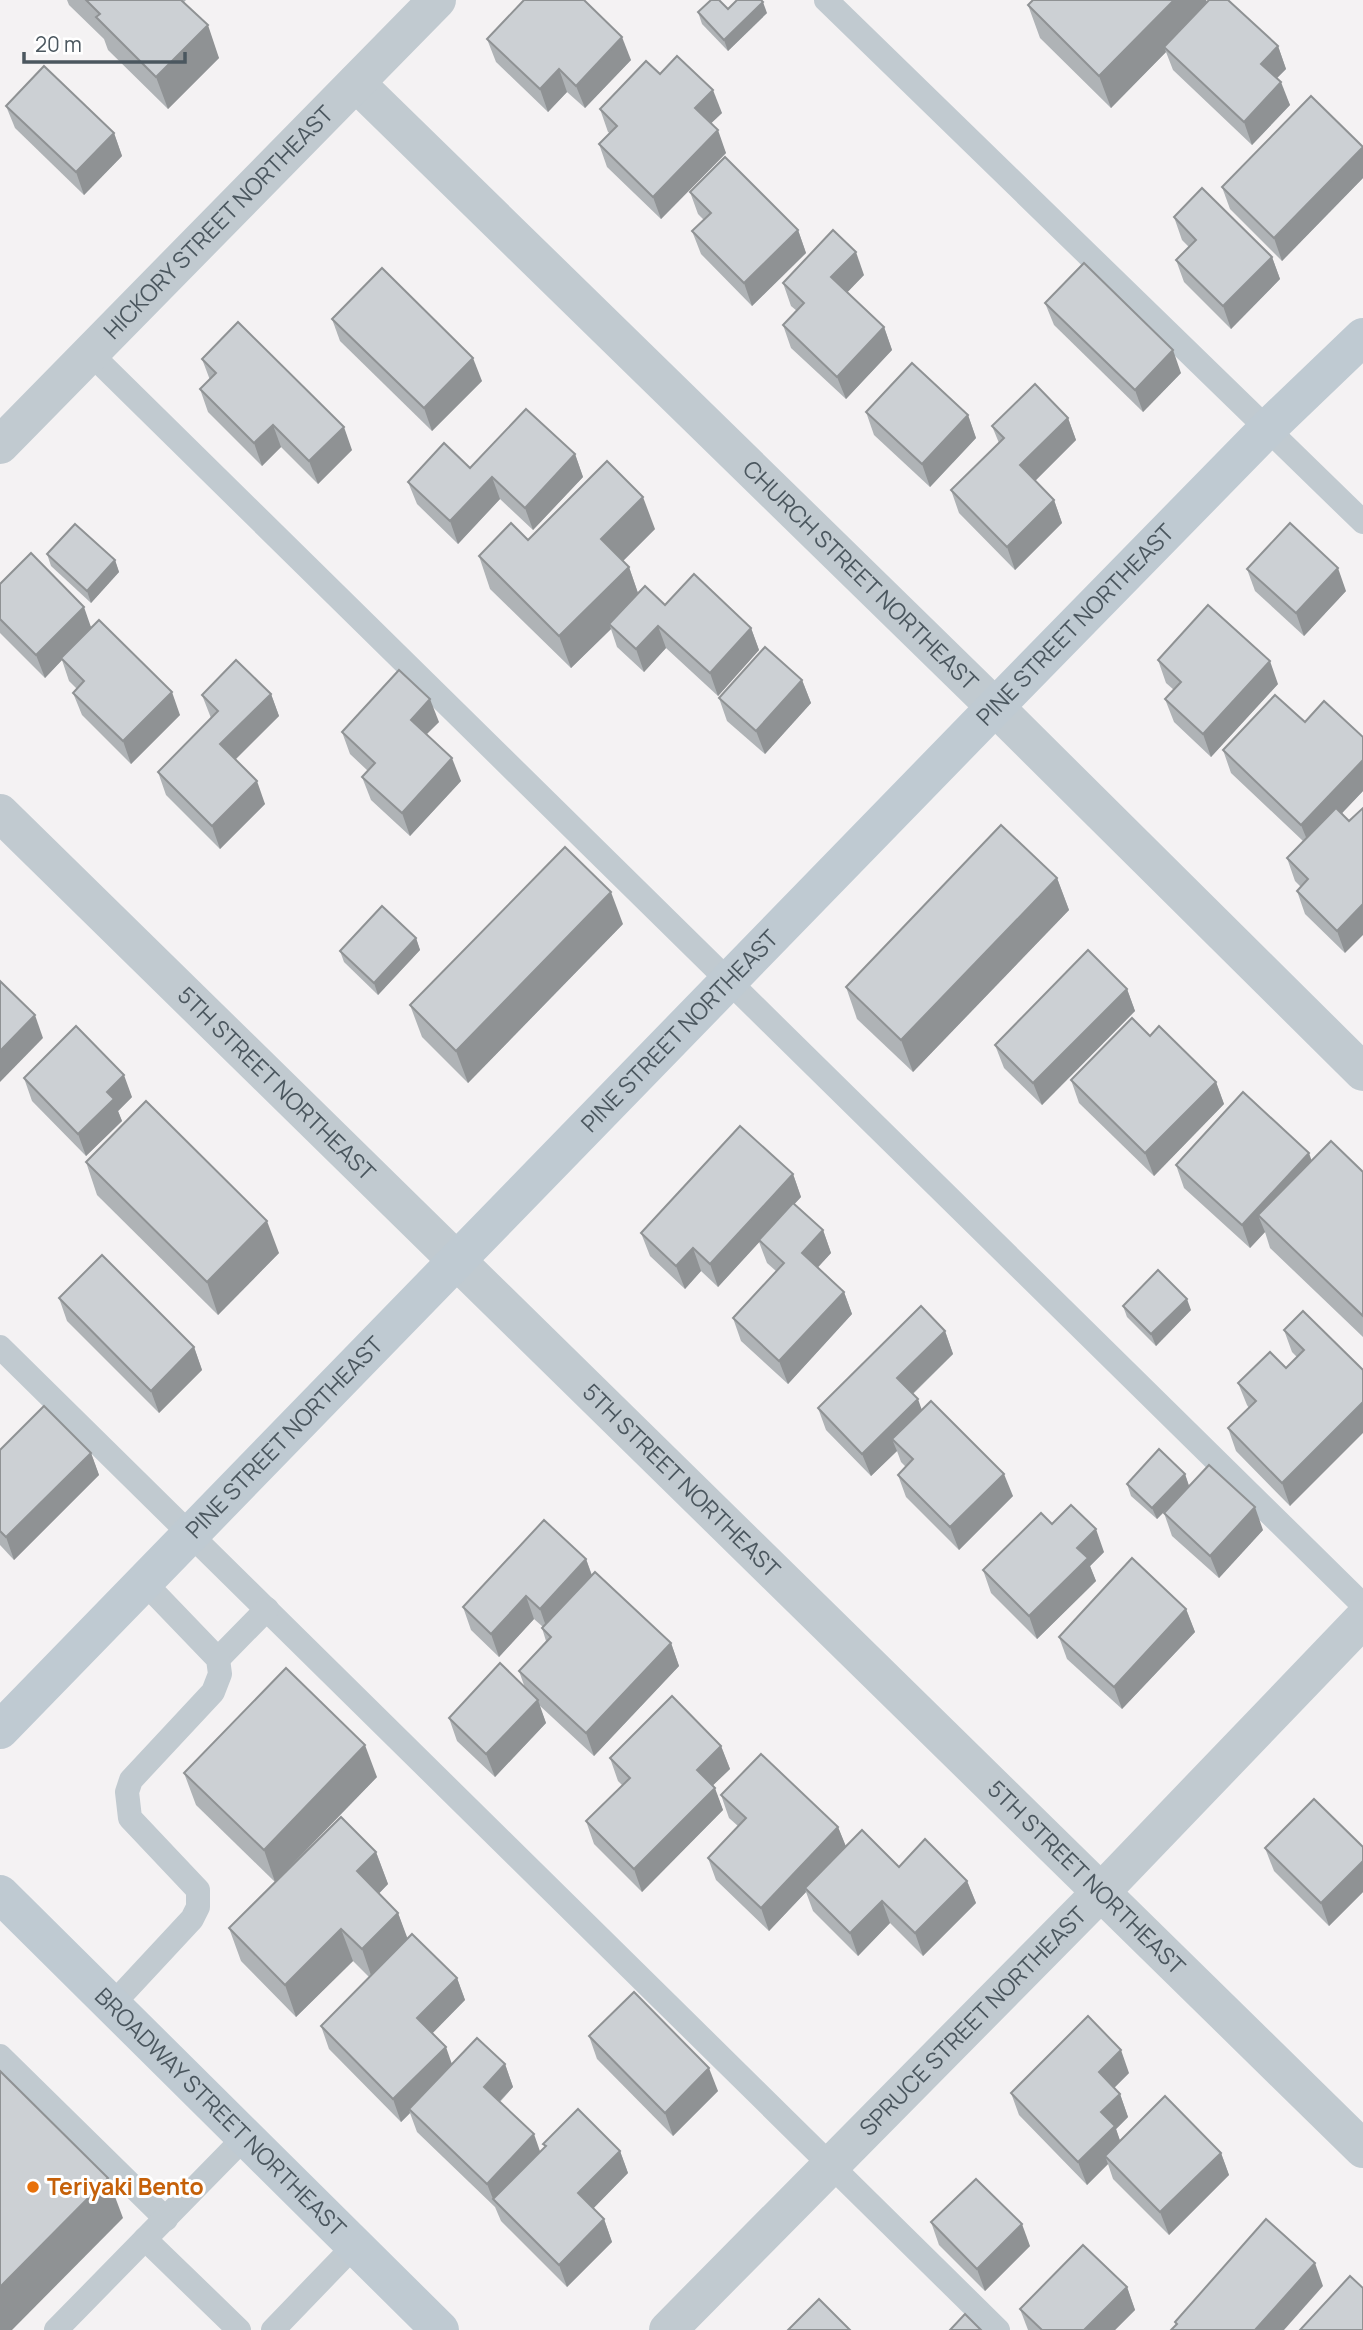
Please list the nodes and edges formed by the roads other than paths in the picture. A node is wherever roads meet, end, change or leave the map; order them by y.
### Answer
1 (437, 0) edge
2 (826, 0) edge
3 (356, 83) junction
4 (1363, 337) edge
5 (90, 353) junction
6 (1268, 428) junction
7 (0, 445) edge
8 (1363, 522) edge
9 (995, 707) junction
10 (0, 813) edge
11 (728, 981) junction
12 (1363, 1072) edge
13 (456, 1260) junction
14 (0, 1347) edge
15 (191, 1534) junction
16 (143, 1581) junction
17 (1363, 1605) edge
18 (267, 1609) junction
19 (1363, 1619) edge
20 (218, 1659) junction
21 (0, 1730) edge
22 (1101, 1892) junction
23 (0, 1894) edge
24 (112, 2005) junction
25 (0, 2056) edge
26 (245, 2137) junction
27 (1363, 2149) edge
28 (831, 2165) junction
29 (166, 2219) junction
30 (145, 2239) junction
31 (355, 2245) junction
32 (55, 2330) edge
33 (239, 2330) edge
34 (273, 2330) edge
35 (440, 2330) edge
36 (668, 2330) edge
37 (998, 2330) edge

1 - 3 street, HICKORY STREET NORTHEAST
2 - 6 lane
3 - 5 street, HICKORY STREET NORTHEAST
3 - 9 street, CHURCH STREET NORTHEAST
4 - 6 main road, PINE STREET NORTHEAST
5 - 7 street, HICKORY STREET NORTHEAST
5 - 11 lane
6 - 8 lane
6 - 9 main road, PINE STREET NORTHEAST
9 - 11 main road, PINE STREET NORTHEAST
9 - 12 street, CHURCH STREET NORTHEAST
10 - 13 street, 5TH STREET NORTHEAST
11 - 13 main road, PINE STREET NORTHEAST
11 - 17 lane
13 - 15 main road, PINE STREET NORTHEAST
13 - 22 street, 5TH STREET NORTHEAST
14 - 15 lane
15 - 16 main road, PINE STREET NORTHEAST
15 - 18 lane
16 - 20 lane
16 - 21 main road, PINE STREET NORTHEAST
18 - 20 lane
18 - 28 lane
19 - 22 street, SPRUCE STREET NORTHEAST
20 - 24 lane
22 - 27 street, 5TH STREET NORTHEAST
22 - 28 street, SPRUCE STREET NORTHEAST
23 - 24 main road, BROADWAY STREET NORTHEAST
24 - 26 main road, BROADWAY STREET NORTHEAST
25 - 29 lane
26 - 29 lane
26 - 31 main road, BROADWAY STREET NORTHEAST
28 - 36 street, SPRUCE STREET NORTHEAST
28 - 37 lane
29 - 30 lane
30 - 32 lane
30 - 33 lane
31 - 34 lane
31 - 35 main road, BROADWAY STREET NORTHEAST

